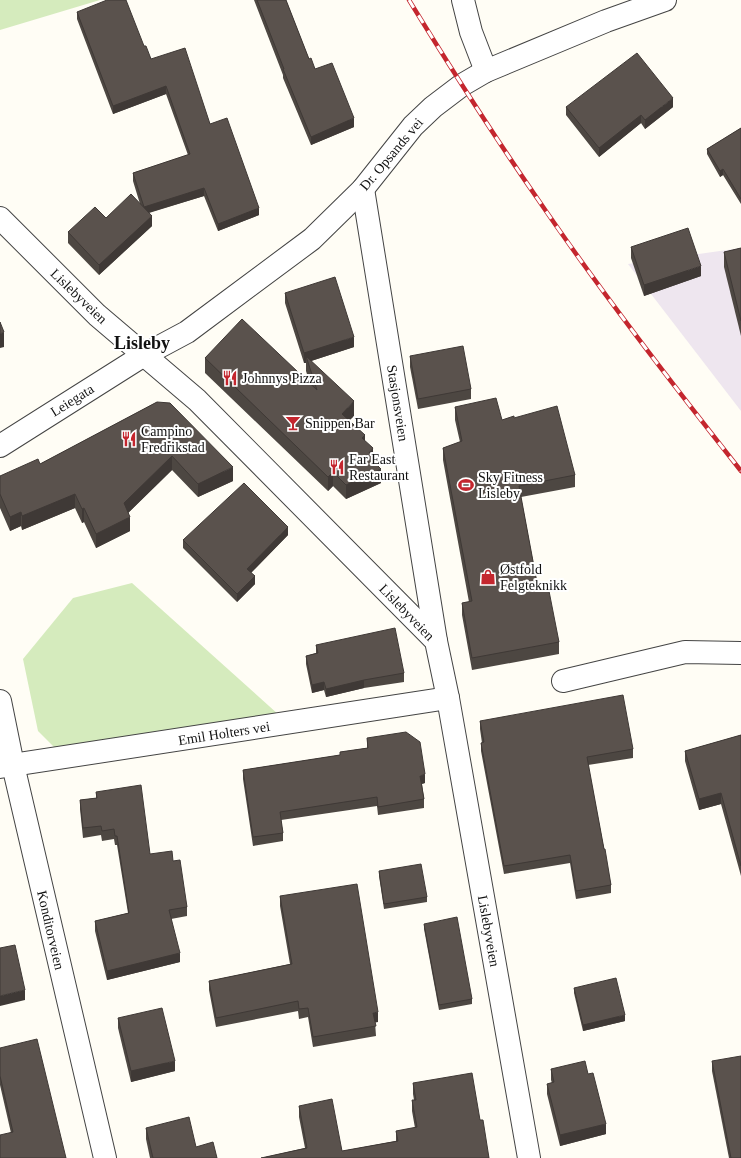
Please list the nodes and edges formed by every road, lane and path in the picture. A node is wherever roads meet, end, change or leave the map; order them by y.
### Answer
1 (463, 0) edge
2 (665, 0) edge
3 (486, 71) junction
4 (363, 189) junction
5 (0, 218) edge
6 (144, 355) junction
7 (0, 446) edge
8 (436, 641) junction
9 (741, 653) edge
10 (563, 681) dead end
11 (448, 698) junction
12 (0, 701) edge
13 (6, 766) edge
14 (105, 1158) edge
15 (529, 1158) edge

1 - 3 street
2 - 3 street, Dr. Opsands vei
3 - 4 street, Dr. Opsands vei
4 - 6 street, Dr. Opsands vei
4 - 8 street, Stasjonsveien
5 - 6 street, Lislebyveien
6 - 7 street, Leiegata
6 - 8 street, Lislebyveien
8 - 11 street, Lislebyveien
9 - 10 street
11 - 13 street, Emil Holters vei
11 - 15 street, Lislebyveien
12 - 13 street, Konditorveien
13 - 14 street, Konditorveien

